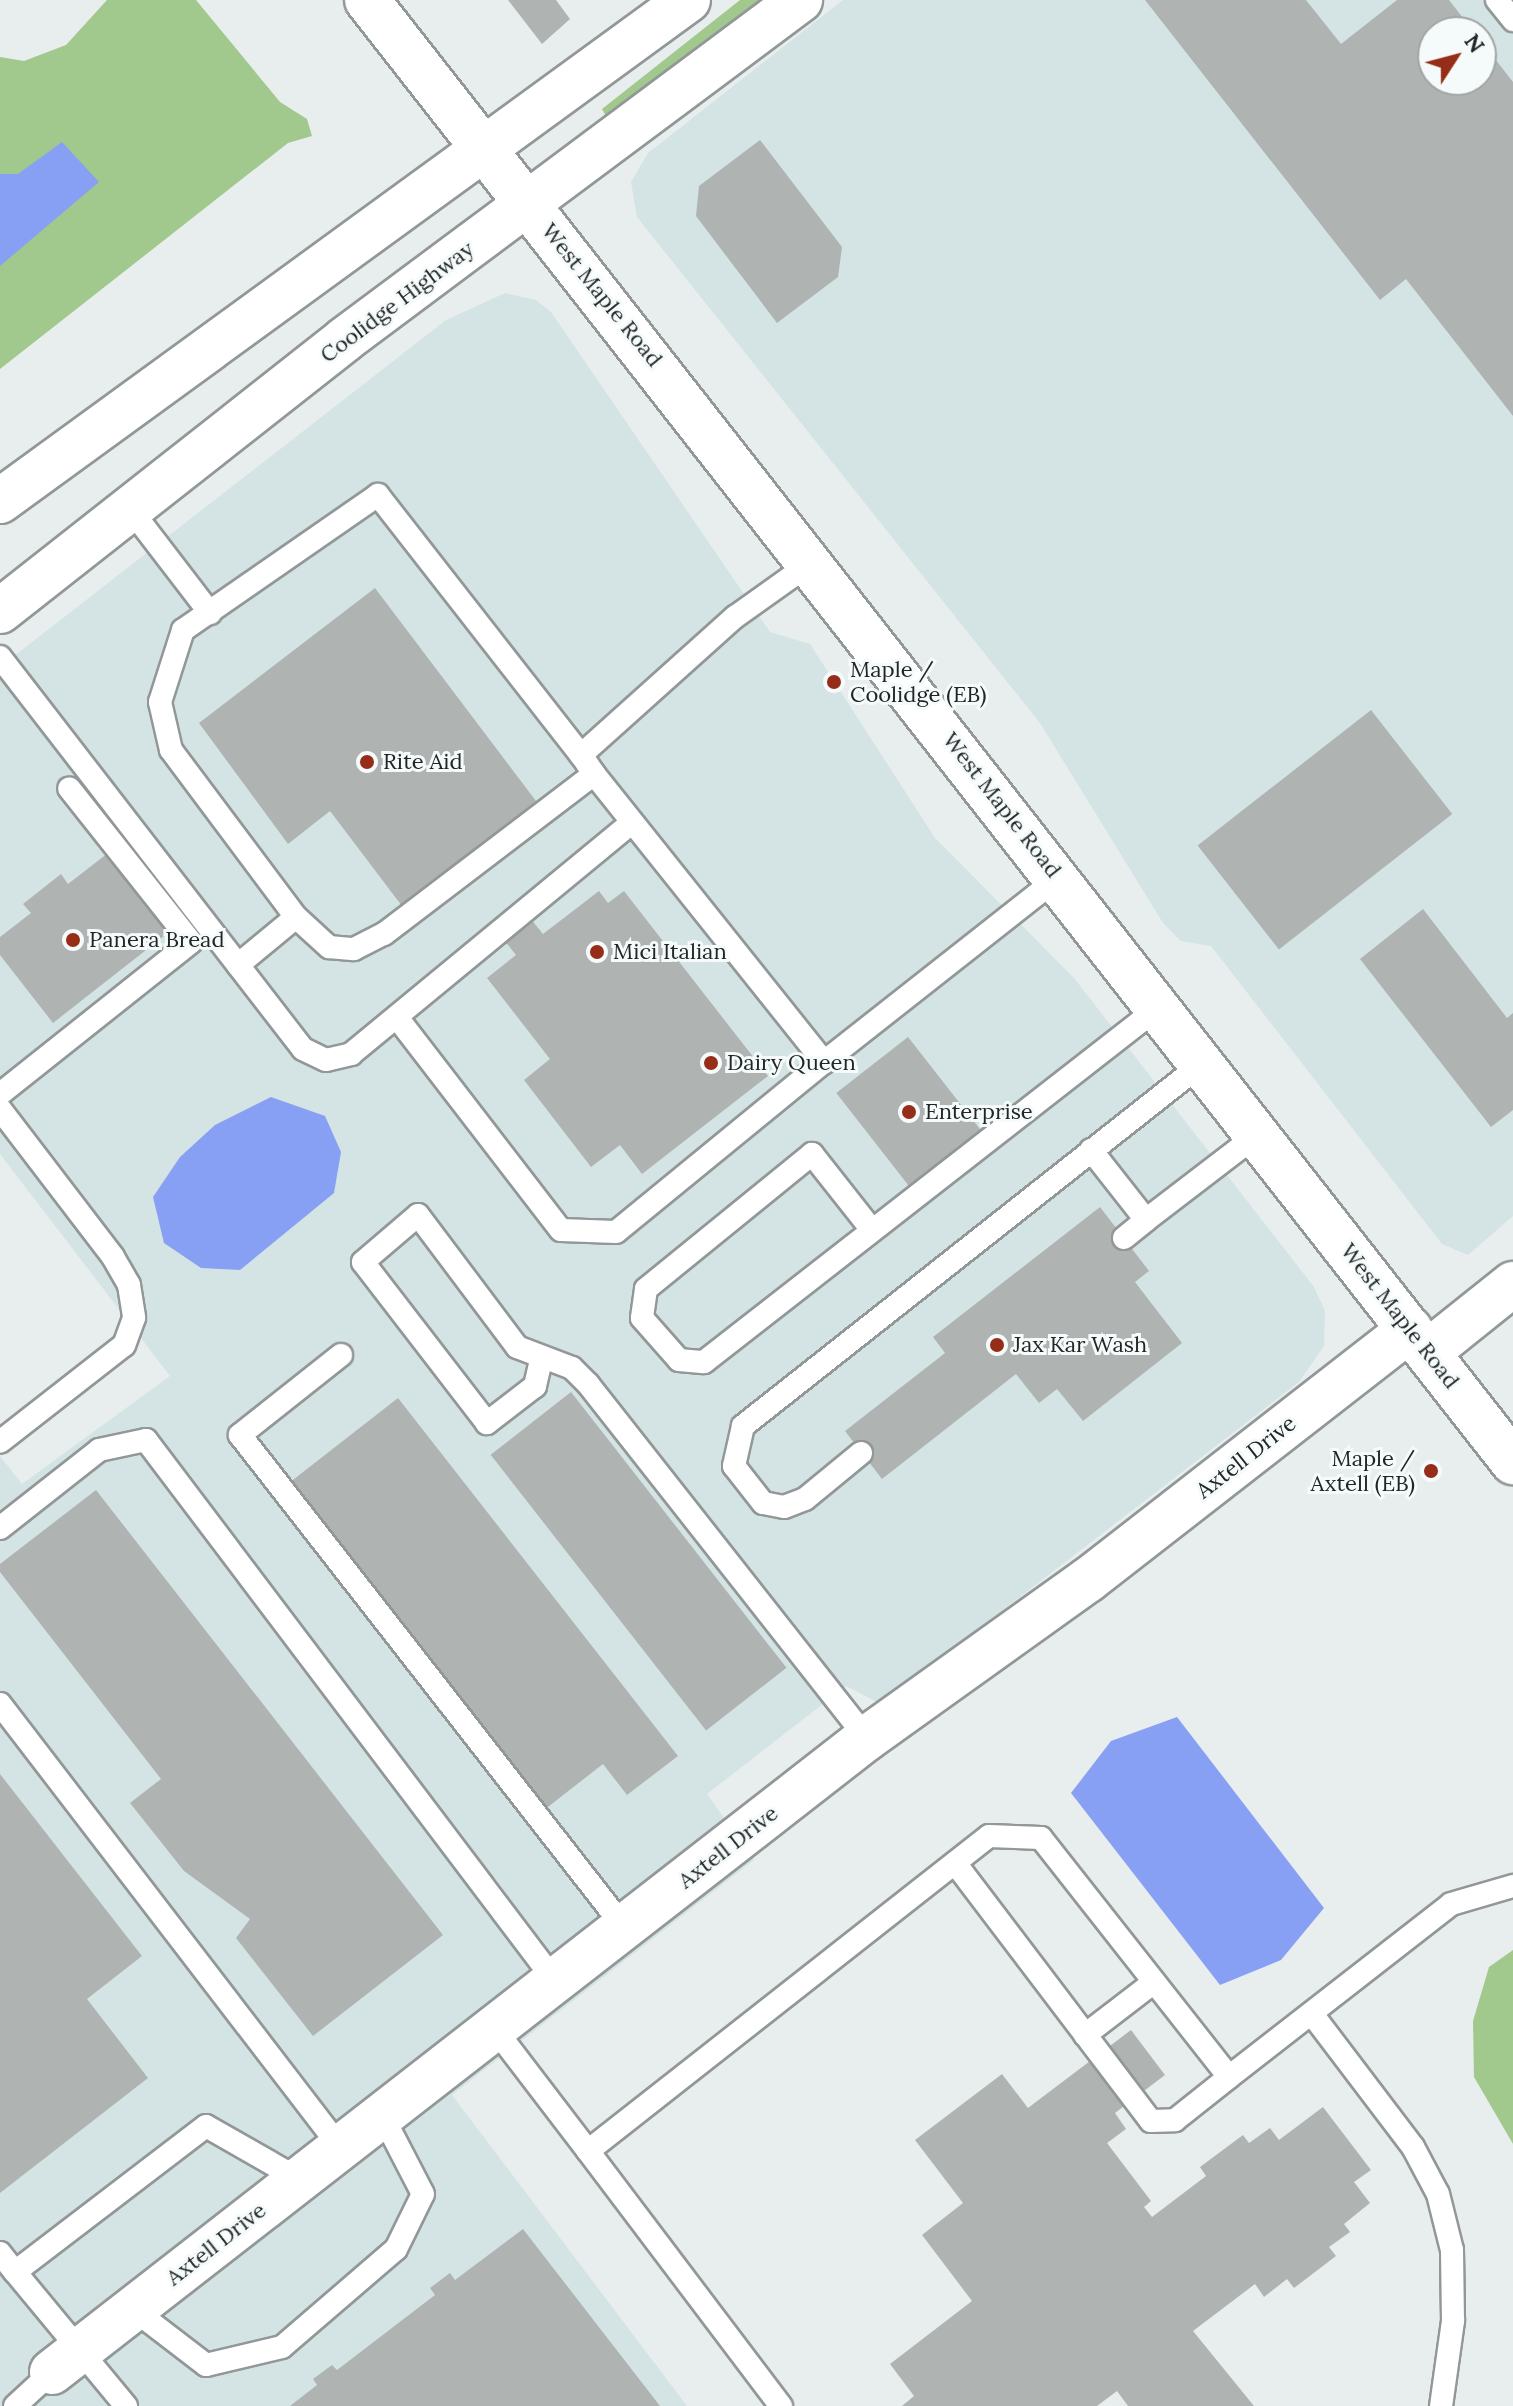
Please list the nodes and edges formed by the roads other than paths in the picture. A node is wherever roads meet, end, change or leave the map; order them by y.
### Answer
1 (367, 0) edge
2 (688, 0) edge
3 (800, 0) edge
4 (1497, 0) edge
5 (1513, 20) edge
6 (486, 152) junction
7 (531, 206) junction
8 (0, 501) edge
9 (131, 510) junction
10 (812, 562) junction
11 (0, 611) edge
12 (210, 613) junction
13 (0, 657) edge
14 (581, 755) junction
15 (594, 774) junction
16 (69, 788) dead end
17 (632, 822) junction
18 (1058, 878) junction
19 (296, 917) junction
20 (238, 965) junction
21 (1159, 1007) junction
22 (399, 1020) junction
23 (824, 1062) junction
24 (1203, 1063) junction
25 (0, 1094) edge
26 (0, 1109) edge
27 (1258, 1134) junction
28 (1091, 1150) junction
29 (1146, 1220) junction
30 (872, 1230) junction
31 (1124, 1238) dead end
32 (1513, 1284) edge
33 (1419, 1340) junction
34 (341, 1355) dead end
35 (541, 1360) junction
36 (0, 1442) edge
37 (861, 1453) dead end
38 (1513, 1462) edge
39 (0, 1528) edge
40 (0, 1704) edge
41 (867, 1738) junction
42 (955, 1863) junction
43 (1513, 1886) edge
44 (624, 1927) junction
45 (555, 1981) junction
46 (1154, 1982) junction
47 (1312, 2014) junction
48 (494, 2028) junction
49 (1085, 2035) junction
50 (1229, 2077) junction
51 (382, 2115) junction
52 (340, 2147) junction
53 (588, 2151) junction
54 (299, 2179) junction
55 (0, 2253) edge
56 (15, 2272) junction
57 (133, 2309) junction
58 (66, 2361) junction
59 (15, 2406) edge
60 (126, 2406) edge
61 (781, 2406) edge
62 (1441, 2406) edge

1 - 6 main road, West Maple Road
2 - 6 main road
3 - 7 main road, Coolidge Highway
4 - 5 lane
6 - 7 main road, West Maple Road
6 - 8 main road
7 - 9 main road, Coolidge Highway
7 - 10 main road, West Maple Road
9 - 11 main road, Coolidge Highway
9 - 12 lane
10 - 14 lane
10 - 18 main road, West Maple Road
12 - 14 lane
12 - 19 lane
13 - 20 lane
14 - 15 lane
15 - 17 lane
15 - 19 lane
16 - 25 lane
17 - 22 lane
17 - 23 lane
18 - 21 main road, West Maple Road
18 - 23 lane
19 - 20 lane
20 - 22 lane
21 - 24 main road, West Maple Road
21 - 30 lane
22 - 23 lane
24 - 27 main road, West Maple Road
24 - 28 lane
26 - 36 lane
27 - 29 lane
27 - 33 main road, West Maple Road
28 - 29 lane
28 - 37 lane
29 - 31 lane
30 - 30 lane
32 - 33 main road, Axtell Drive
33 - 38 main road, West Maple Road
33 - 41 main road, Axtell Drive
34 - 44 lane
35 - 35 lane
35 - 41 lane
39 - 45 lane
40 - 52 lane
41 - 44 main road, Axtell Drive
42 - 46 lane
42 - 49 lane
42 - 53 lane
43 - 47 lane
44 - 45 main road, Axtell Drive
45 - 48 main road, Axtell Drive
46 - 49 lane
46 - 50 lane
47 - 50 lane
47 - 62 lane
48 - 51 main road, Axtell Drive
48 - 53 lane
49 - 50 lane
51 - 52 main road, Axtell Drive
51 - 57 lane
52 - 54 main road, Axtell Drive
53 - 61 lane
54 - 56 lane
54 - 57 main road, Axtell Drive
55 - 56 lane
56 - 58 lane
57 - 58 main road, Axtell Drive
58 - 59 lane
58 - 60 lane

